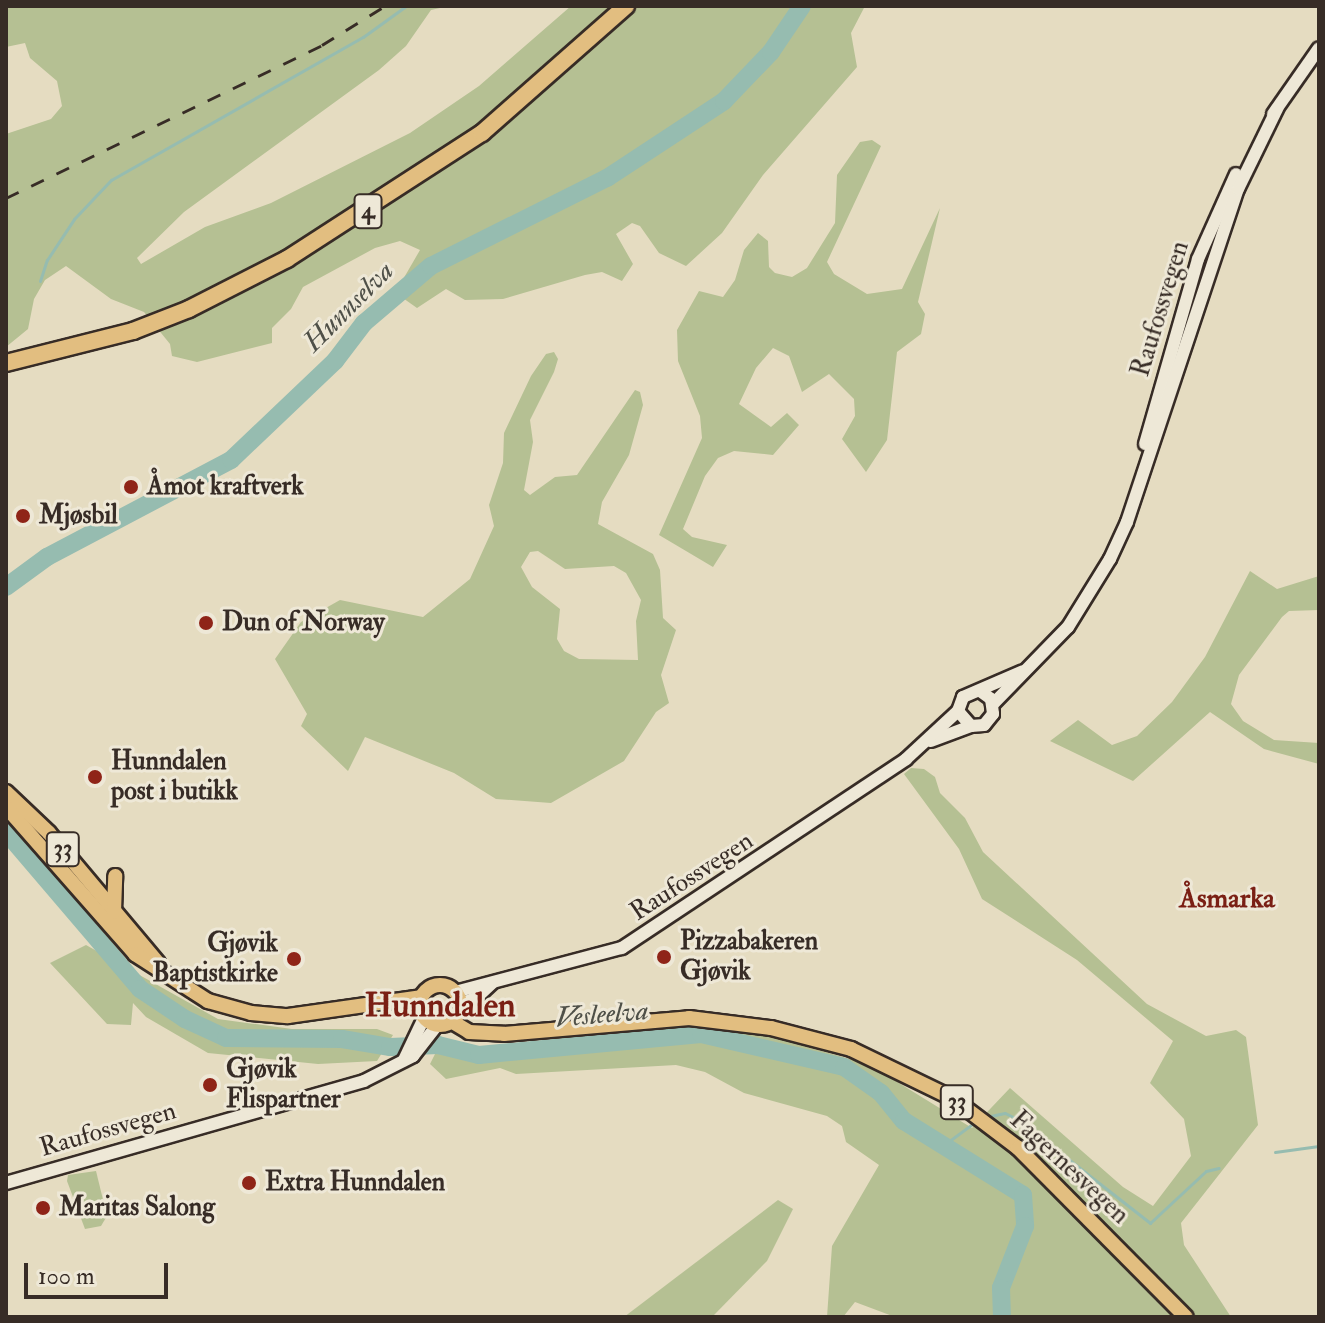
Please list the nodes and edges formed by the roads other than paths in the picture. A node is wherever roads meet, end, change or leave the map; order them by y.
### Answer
1 (613, 6) edge
2 (626, 6) edge
3 (1319, 48) edge
4 (70, 346) junction
5 (17, 355) edge
6 (6, 363) edge
7 (1023, 671) junction
8 (980, 691) junction
9 (993, 704) junction
10 (958, 711) junction
11 (971, 726) junction
12 (928, 742) junction
13 (6, 792) edge
14 (6, 807) edge
15 (115, 876) dead end
16 (114, 912) junction
17 (181, 986) junction
18 (421, 997) junction
19 (386, 1004) junction
20 (444, 1012) junction
21 (6, 1183) edge
22 (1186, 1317) edge

1 - 4 highway, 4
2 - 4 highway, 4
3 - 7 main road, Raufossvegen
4 - 5 highway, 4
5 - 6 highway, 4
7 - 8 main road, Raufossvegen
7 - 9 main road, Raufossvegen
8 - 9 main road
8 - 10 main road, Raufossvegen
9 - 11 main road, Raufossvegen
10 - 11 main road
10 - 12 main road, Raufossvegen
11 - 12 main road, Raufossvegen
12 - 20 main road, Raufossvegen
13 - 16 main road, 33
14 - 17 main road, 33
15 - 16 main road
16 - 17 main road, 33
17 - 19 main road, 33
18 - 19 main road, 33
18 - 20 main road
18 - 20 main road, 33
19 - 20 main road, 33
20 - 21 main road, Raufossvegen
20 - 22 main road, Fagernesvegen / 33

